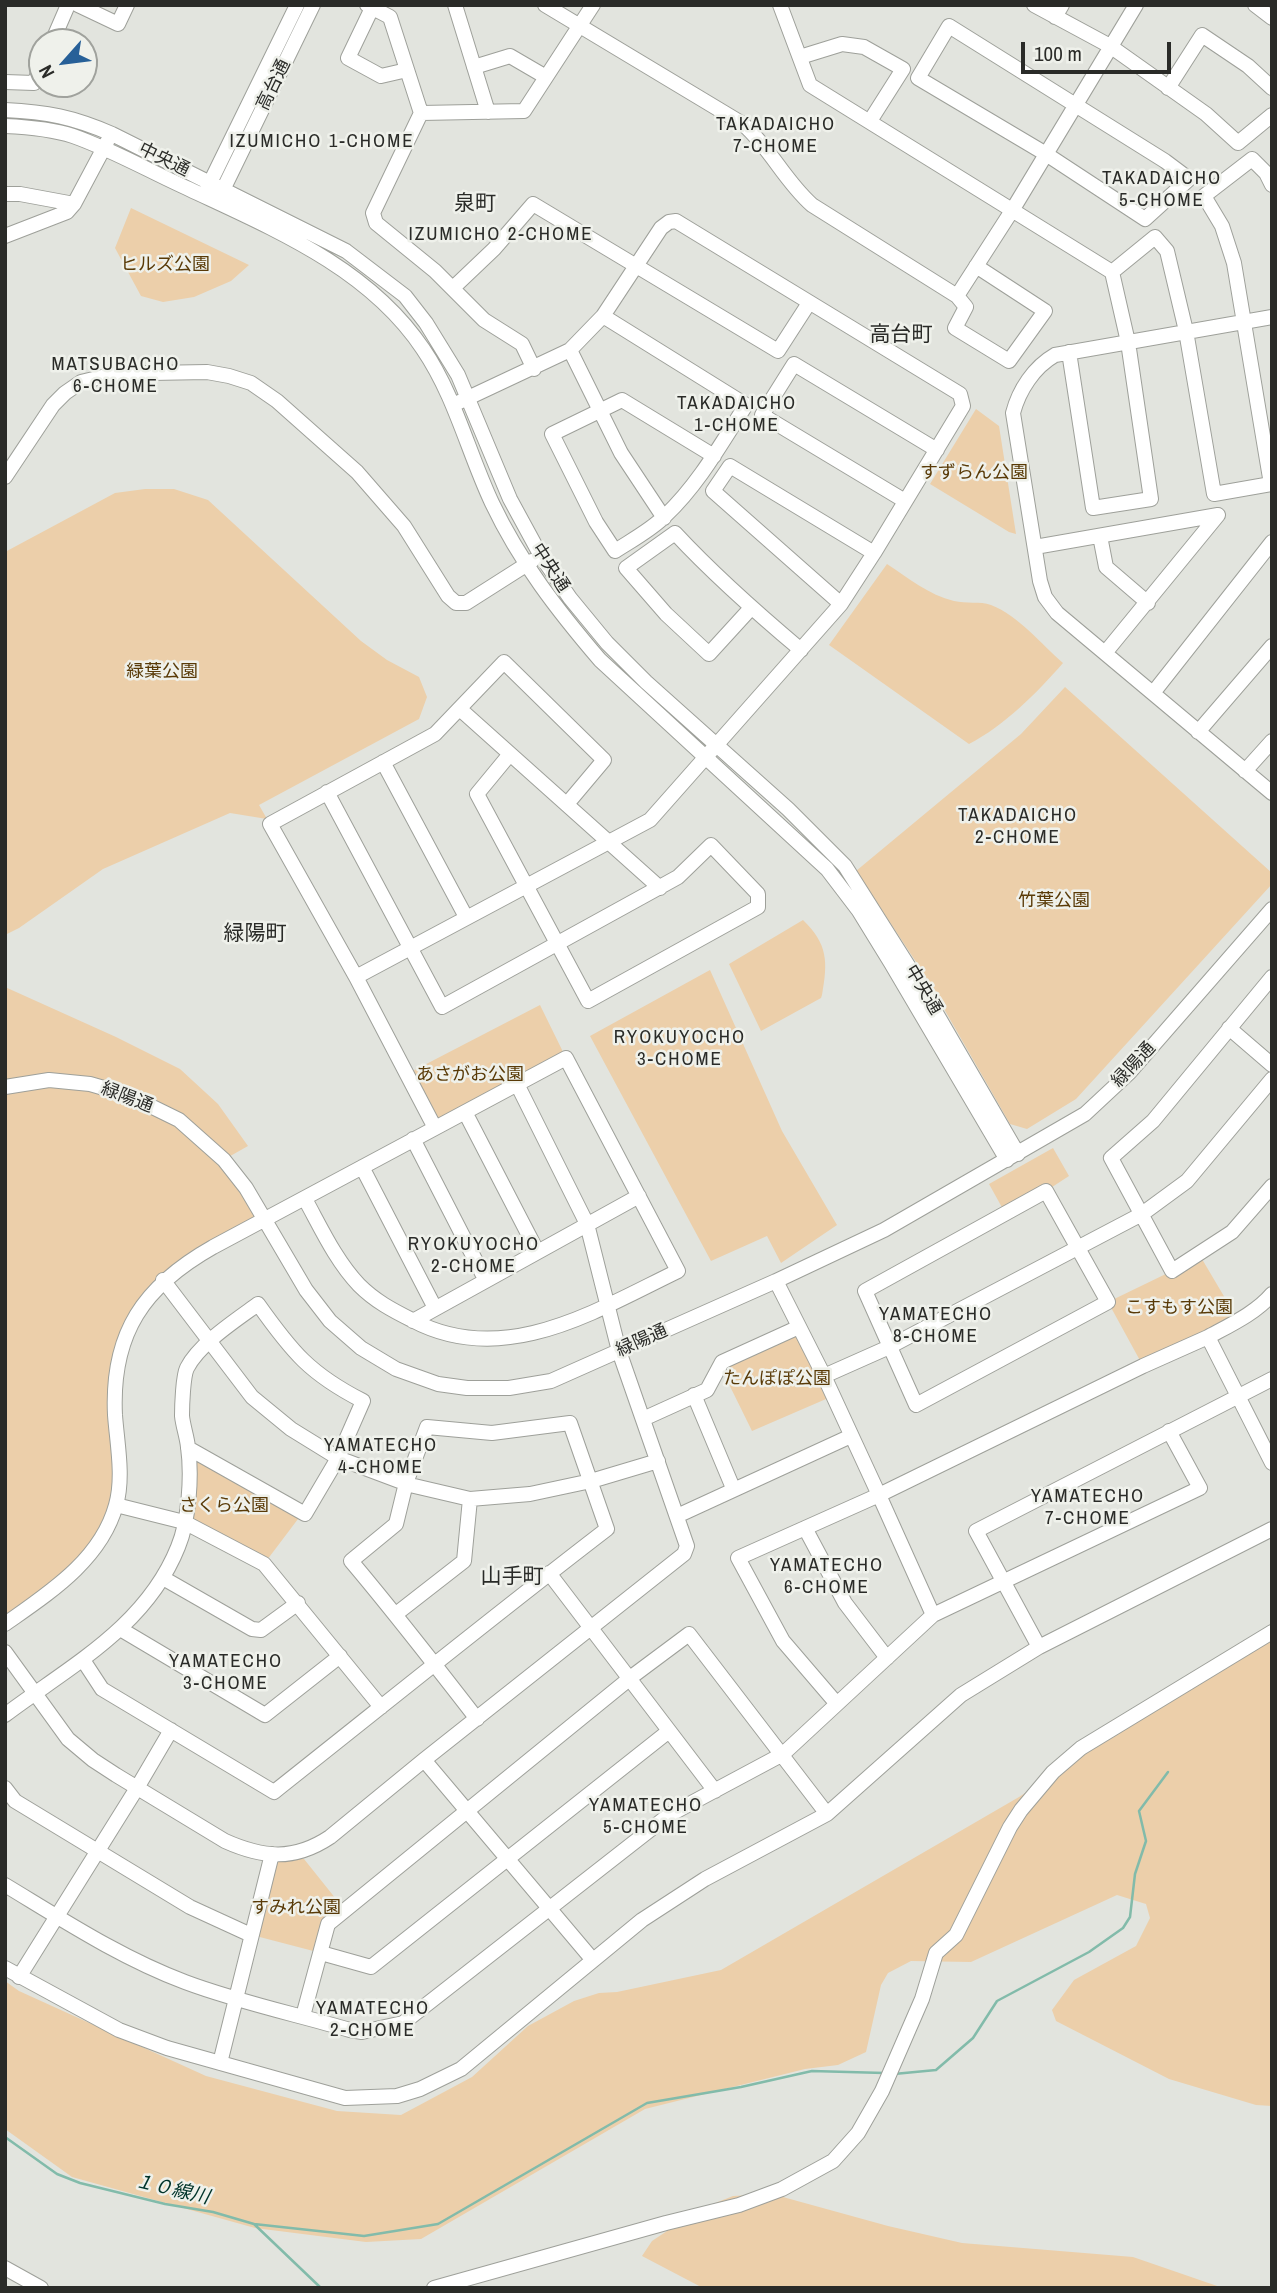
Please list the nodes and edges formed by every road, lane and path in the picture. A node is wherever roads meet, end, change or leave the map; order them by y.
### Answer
1 (68, 5) edge
2 (78, 5) edge
3 (127, 5) edge
4 (298, 5) edge
5 (313, 5) edge
6 (455, 5) edge
7 (545, 5) edge
8 (593, 5) edge
9 (780, 5) edge
10 (1034, 5) edge
11 (1136, 5) edge
12 (1255, 5) edge
13 (369, 6) edge
14 (1058, 11) edge
15 (1272, 18) edge
16 (580, 26) junction
17 (58, 28) edge
18 (1110, 46) junction
19 (800, 57) junction
20 (474, 67) junction
21 (407, 70) junction
22 (546, 77) junction
23 (5, 82) edge
24 (28, 83) edge
25 (1168, 88) junction
26 (1272, 88) edge
27 (1077, 105) junction
28 (5, 110) edge
29 (488, 112) junction
30 (422, 113) junction
31 (1272, 115) edge
32 (870, 121) junction
33 (5, 126) edge
34 (112, 134) junction
35 (103, 149) junction
36 (1046, 154) junction
37 (1270, 175) edge
38 (214, 192) junction
39 (5, 194) edge
40 (74, 204) junction
41 (1013, 209) junction
42 (5, 236) edge
43 (976, 265) junction
44 (636, 268) junction
45 (1112, 272) junction
46 (453, 288) junction
47 (957, 296) junction
48 (809, 303) junction
49 (603, 316) junction
50 (1272, 317) edge
51 (1244, 321) junction
52 (1186, 331) junction
53 (1128, 342) junction
54 (570, 350) junction
55 (1069, 352) junction
56 (534, 369) junction
57 (469, 398) junction
58 (453, 405) junction
59 (599, 410) junction
60 (937, 450) junction
61 (714, 456) junction
62 (5, 477) edge
63 (905, 501) junction
64 (663, 518) junction
65 (1100, 536) junction
66 (1272, 542) edge
67 (1035, 547) junction
68 (874, 553) junction
69 (541, 556) junction
70 (526, 566) junction
71 (1148, 603) junction
72 (841, 604) junction
73 (751, 608) junction
74 (1272, 646) edge
75 (802, 650) junction
76 (1105, 653) junction
77 (1153, 692) junction
78 (461, 710) junction
79 (1198, 732) junction
80 (1272, 741) edge
81 (711, 752) junction
82 (510, 754) junction
83 (383, 762) junction
84 (1245, 771) junction
85 (327, 792) junction
86 (1272, 793) edge
87 (567, 804) junction
88 (610, 843) junction
89 (526, 886) junction
90 (660, 888) junction
91 (1272, 909) edge
92 (466, 917) junction
93 (557, 944) junction
94 (410, 948) junction
95 (1272, 976) edge
96 (356, 977) junction
97 (1229, 1028) junction
98 (1272, 1065) edge
99 (1272, 1079) edge
100 (517, 1084) junction
101 (5, 1087) edge
102 (465, 1112) junction
103 (435, 1128) junction
104 (413, 1139) junction
105 (1012, 1157) junction
106 (362, 1167) junction
107 (1272, 1186) edge
108 (639, 1196) junction
109 (305, 1199) junction
110 (1142, 1214) junction
111 (265, 1219) junction
112 (587, 1224) junction
113 (1078, 1248) junction
114 (537, 1251) junction
115 (485, 1279) junction
116 (163, 1280) junction
117 (776, 1281) junction
118 (1272, 1294) edge
119 (607, 1305) junction
120 (435, 1308) junction
121 (413, 1321) junction
122 (799, 1327) junction
123 (1208, 1337) junction
124 (210, 1340) junction
125 (890, 1347) junction
126 (619, 1351) junction
127 (824, 1376) junction
128 (1272, 1378) edge
129 (694, 1395) junction
130 (1239, 1397) junction
131 (643, 1419) junction
132 (1169, 1431) junction
133 (851, 1436) junction
134 (188, 1448) junction
135 (1270, 1456) edge
136 (338, 1458) junction
137 (658, 1461) junction
138 (591, 1481) junction
139 (407, 1483) junction
140 (733, 1488) junction
141 (878, 1495) junction
142 (470, 1499) junction
143 (116, 1505) junction
144 (677, 1516) junction
145 (184, 1522) junction
146 (805, 1528) junction
147 (1272, 1530) edge
148 (549, 1573) junction
149 (163, 1578) junction
150 (1004, 1582) junction
151 (298, 1603) junction
152 (396, 1614) junction
153 (933, 1615) junction
154 (5, 1624) edge
155 (590, 1628) junction
156 (122, 1630) junction
157 (1272, 1632) edge
158 (1039, 1647) junction
159 (5, 1652) edge
160 (340, 1656) junction
161 (887, 1658) junction
162 (83, 1660) junction
163 (435, 1665) junction
164 (630, 1679) junction
165 (35, 1693) junction
166 (837, 1704) junction
167 (381, 1707) junction
168 (5, 1716) edge
169 (477, 1718) junction
170 (171, 1730) junction
171 (669, 1731) junction
172 (783, 1754) junction
173 (424, 1760) junction
174 (5, 1788) edge
175 (138, 1788) junction
176 (715, 1791) junction
177 (467, 1811) junction
178 (827, 1814) junction
179 (97, 1851) junction
180 (272, 1854) junction
181 (507, 1859) junction
182 (5, 1885) edge
183 (549, 1909) junction
184 (57, 1916) junction
185 (251, 1935) junction
186 (321, 1953) junction
187 (592, 1959) junction
188 (5, 1968) edge
189 (19, 1977) junction
190 (236, 1999) junction
191 (303, 2016) junction
192 (220, 2063) junction
193 (5, 2268) edge
194 (41, 2288) edge
195 (434, 2288) edge

1 - 17 street
2 - 3 street
4 - 38 street, 高台通
5 - 38 street, 高台通
6 - 20 street
7 - 16 street
8 - 16 street
9 - 19 street
10 - 14 street
11 - 18 street
12 - 15 street
13 - 21 street
13 - 21 street
14 - 18 street
16 - 22 street
16 - 47 street
18 - 25 street
18 - 27 street
19 - 32 street
19 - 32 street
20 - 22 street
20 - 29 street
21 - 30 street
22 - 29 street
23 - 24 street
25 - 26 street
25 - 31 street
27 - 36 street
27 - 36 street
27 - 36 street
28 - 34 street, 中央通
29 - 30 street
30 - 46 street
32 - 41 street
33 - 35 street, 中央通
34 - 35 street
34 - 38 street, 中央通
35 - 38 street, 中央通
35 - 40 street
36 - 41 street
37 - 51 street
38 - 57 street, 中央通
38 - 58 street, 中央通
39 - 40 street
40 - 42 street
41 - 43 street
41 - 45 street
43 - 47 street
43 - 47 street
44 - 46 street
44 - 48 street
44 - 48 street
44 - 49 street
45 - 52 street
45 - 53 street
46 - 56 street
48 - 60 street
49 - 54 street
49 - 61 street
50 - 51 street
51 - 52 street
51 - 52 street
52 - 53 street
53 - 55 street
53 - 55 street
54 - 56 street
54 - 59 street
55 - 67 street
56 - 57 street
57 - 58 street
57 - 69 street, 中央通
58 - 70 street, 中央通
59 - 61 street
59 - 64 street
59 - 64 street
60 - 63 street
60 - 63 street
61 - 64 street
62 - 70 street
63 - 68 street
65 - 67 street
65 - 71 street
65 - 71 street
66 - 77 street
67 - 76 street
68 - 72 street
68 - 72 street
69 - 70 street
69 - 81 street, 中央通
70 - 81 street, 中央通
71 - 76 street
72 - 75 street
73 - 73 street
73 - 75 street
74 - 79 street
75 - 81 street
76 - 77 street
77 - 79 street
78 - 82 street
78 - 83 street
78 - 87 street
79 - 84 street
80 - 84 street
81 - 88 street
81 - 105 street, 中央通
82 - 87 street
82 - 89 street
83 - 85 street
83 - 92 street
84 - 86 street
85 - 94 street
85 - 96 street
87 - 88 street
88 - 89 street
88 - 90 street
89 - 92 street
89 - 93 street
90 - 93 street
90 - 93 street
91 - 105 street, 緑陽通
92 - 94 street
93 - 94 street
94 - 96 street
95 - 97 street
96 - 103 street
97 - 98 street
97 - 110 street
99 - 110 street
100 - 102 street
100 - 108 street
100 - 112 street
101 - 111 street, 緑陽通
102 - 103 street
102 - 114 street
103 - 104 street
104 - 106 street
104 - 115 street
105 - 117 street, 緑陽通
106 - 109 street
106 - 120 street
107 - 110 street
108 - 112 street
108 - 119 street
109 - 111 street
109 - 121 street
110 - 113 street
111 - 116 street
111 - 126 street, 緑陽通
112 - 114 street
112 - 119 street
113 - 125 street
113 - 125 street
113 - 125 street
114 - 115 street
115 - 120 street
116 - 124 street
116 - 143 street
117 - 122 street
117 - 126 street, 緑陽通
118 - 123 street
119 - 121 street
119 - 126 street
120 - 121 street
122 - 127 street
122 - 129 street
123 - 130 street
123 - 141 street
124 - 134 street
124 - 136 street
124 - 136 street
125 - 127 street
126 - 131 street
127 - 133 street
128 - 130 street
129 - 131 street
129 - 140 street
130 - 132 street
130 - 135 street
131 - 137 street
132 - 150 street
132 - 150 street
133 - 140 street
133 - 141 street
134 - 136 street
134 - 145 street
136 - 139 street
137 - 138 street
137 - 144 street
138 - 139 street
138 - 142 street
138 - 148 street
139 - 142 street
139 - 152 street
140 - 144 street
141 - 146 street
141 - 153 street
142 - 152 street
143 - 145 street
143 - 154 street
144 - 155 street
145 - 149 street
145 - 151 street
146 - 161 street
146 - 166 street
147 - 158 street
148 - 155 street
148 - 163 street
149 - 151 street
149 - 156 street
150 - 153 street
150 - 158 street
151 - 160 street
152 - 163 street
153 - 161 street
155 - 164 street
155 - 169 street
156 - 160 street
156 - 162 street
157 - 195 street
158 - 178 street
159 - 165 street
160 - 167 street
161 - 166 street
162 - 165 street
162 - 170 street
163 - 167 street
163 - 169 street
164 - 171 street
164 - 172 street
164 - 177 street
165 - 168 street
165 - 175 street
166 - 172 street
167 - 170 street
169 - 173 street
170 - 175 street
171 - 176 street
171 - 181 street
172 - 176 street
172 - 178 street
173 - 177 street
173 - 180 street
174 - 179 street
175 - 179 street
175 - 180 street
176 - 183 street
177 - 181 street
177 - 186 street
178 - 187 street
179 - 184 street
179 - 185 street
180 - 185 street
181 - 183 street
181 - 186 street
182 - 184 street
183 - 187 street
183 - 191 street
184 - 189 street
184 - 190 street
185 - 190 street
186 - 191 street
187 - 192 street
188 - 189 street
189 - 192 street
190 - 191 street
190 - 192 street
193 - 194 street

